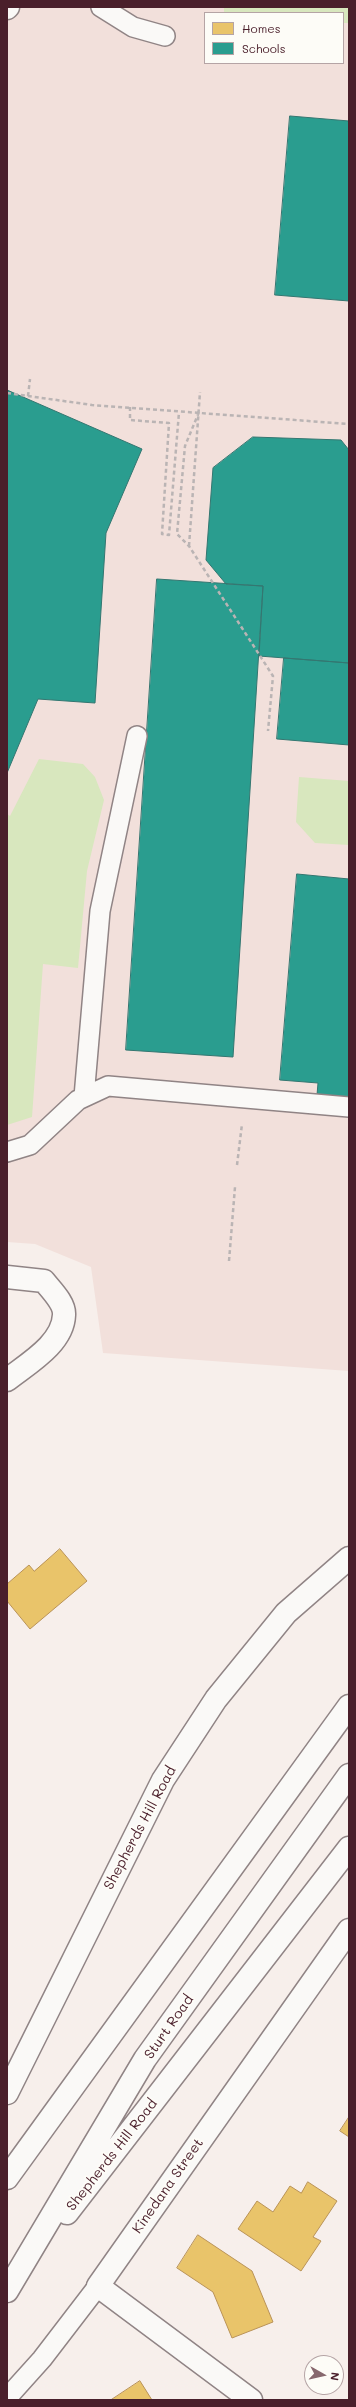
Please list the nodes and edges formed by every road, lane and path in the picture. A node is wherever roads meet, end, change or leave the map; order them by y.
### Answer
1 (101, 7) edge
2 (165, 36) dead end
3 (30, 379) dead end
4 (200, 392) dead end
5 (7, 393) edge
6 (28, 396) junction
7 (130, 408) junction
8 (179, 412) junction
9 (199, 412) junction
10 (349, 424) edge
11 (189, 546) junction
12 (268, 731) dead end
13 (137, 736) dead end
14 (84, 1097) junction
15 (349, 1107) edge
16 (242, 1123) dead end
17 (7, 1152) edge
18 (237, 1165) dead end
19 (235, 1187) dead end
20 (229, 1261) dead end
21 (7, 1277) edge
22 (7, 1380) edge
23 (349, 1558) edge
24 (349, 1706) edge
25 (349, 1775) edge
26 (349, 1848) edge
27 (349, 1930) edge
28 (7, 2093) edge
29 (7, 2178) edge
30 (98, 2286) junction
31 (7, 2291) edge
32 (7, 2398) edge
33 (251, 2400) edge

1 - 2 lane
3 - 6 path
4 - 9 path
5 - 6 path
6 - 7 path
7 - 8 path
7 - 8 path
8 - 9 path
9 - 10 path
9 - 11 path
9 - 11 path
11 - 12 path
13 - 14 lane
14 - 15 lane
14 - 17 lane
16 - 18 path
19 - 20 path
21 - 22 main road
23 - 28 main road, Shepherds Hill Road
24 - 29 main road
25 - 31 main road, Sturt Road
26 - 31 main road, Shepherds Hill Road
27 - 30 main road, Kinedana Street
30 - 32 lane
30 - 33 main road

